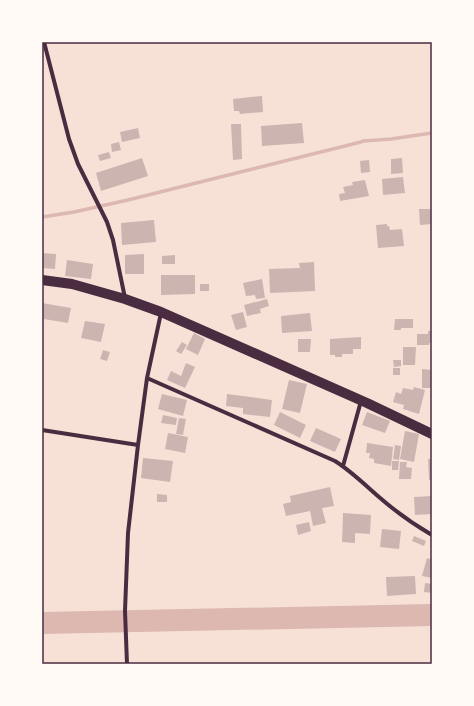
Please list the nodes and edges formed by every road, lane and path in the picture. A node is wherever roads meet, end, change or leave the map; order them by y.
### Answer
1 (44, 42) edge
2 (42, 280) edge
3 (125, 299) junction
4 (161, 312) junction
5 (147, 378) junction
6 (361, 400) junction
7 (42, 430) edge
8 (432, 434) edge
9 (138, 445) junction
10 (343, 466) junction
11 (432, 535) edge
12 (127, 664) edge

1 - 3 street
2 - 3 main road
3 - 4 main road
4 - 5 street
4 - 6 main road
5 - 9 street
5 - 10 street
6 - 8 main road
6 - 10 street
7 - 9 street
9 - 12 street
10 - 11 street

